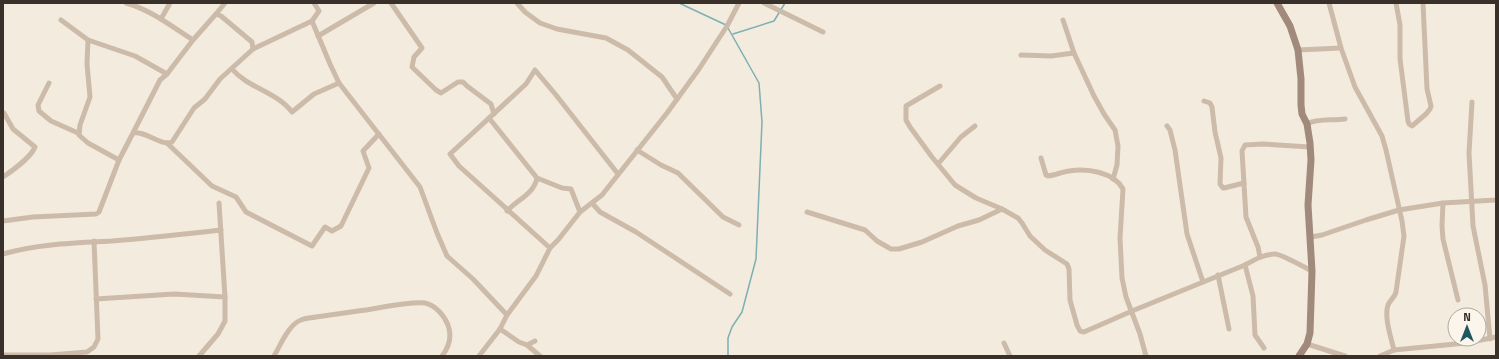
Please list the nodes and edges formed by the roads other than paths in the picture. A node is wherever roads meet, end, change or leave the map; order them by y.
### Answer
1 (126, 3) edge
2 (170, 3) edge
3 (225, 3) edge
4 (314, 3) edge
5 (374, 3) edge
6 (391, 3) edge
7 (517, 3) edge
8 (739, 3) edge
9 (764, 3) edge
10 (1277, 3) edge
11 (1329, 3) edge
12 (1396, 3) edge
13 (1423, 3) edge
14 (216, 14) junction
15 (161, 19) junction
16 (61, 20) dead end
17 (1063, 20) dead end
18 (312, 21) junction
19 (823, 32) dead end
20 (318, 36) junction
21 (88, 40) junction
22 (193, 40) junction
23 (1341, 48) junction
24 (253, 49) junction
25 (1298, 50) junction
26 (1074, 53) junction
27 (1022, 55) dead end
28 (232, 69) junction
29 (167, 74) junction
30 (49, 83) dead end
31 (339, 83) junction
32 (940, 86) dead end
33 (677, 99) junction
34 (1204, 101) dead end
35 (1472, 102) dead end
36 (4, 113) edge
37 (492, 116) junction
38 (1345, 118) dead end
39 (1307, 124) junction
40 (975, 126) dead end
41 (1167, 126) dead end
42 (78, 133) junction
43 (133, 133) junction
44 (379, 134) junction
45 (167, 144) junction
46 (1310, 147) junction
47 (637, 150) junction
48 (1041, 158) dead end
49 (119, 160) junction
50 (938, 164) junction
51 (618, 174) junction
52 (3, 176) edge
53 (537, 178) junction
54 (1113, 178) junction
55 (1244, 183) junction
56 (1473, 200) junction
57 (1496, 200) edge
58 (219, 203) dead end
59 (592, 203) junction
60 (1444, 203) junction
61 (1002, 209) junction
62 (507, 210) junction
63 (1399, 210) junction
64 (580, 212) junction
65 (807, 212) dead end
66 (3, 221) edge
67 (739, 225) dead end
68 (221, 230) junction
69 (1311, 237) junction
70 (94, 241) junction
71 (550, 248) junction
72 (3, 254) edge
73 (1260, 257) junction
74 (1245, 265) junction
75 (1312, 271) junction
76 (1218, 275) junction
77 (1203, 282) junction
78 (730, 294) dead end
79 (225, 297) junction
80 (96, 299) junction
81 (1458, 300) dead end
82 (1132, 311) junction
83 (507, 315) junction
84 (500, 329) junction
85 (1229, 329) dead end
86 (1493, 338) edge
87 (534, 341) dead end
88 (1004, 343) dead end
89 (1306, 344) junction
90 (527, 345) junction
91 (1264, 348) dead end
92 (1394, 350) junction
93 (3, 355) edge
94 (199, 356) edge
95 (274, 356) edge
96 (442, 356) edge
97 (479, 356) edge
98 (540, 356) edge
99 (1010, 356) edge
100 (1146, 356) edge
101 (1299, 356) edge
102 (1345, 356) edge
103 (1380, 356) edge

1 - 15 street
2 - 15 street
3 - 14 street
4 - 18 street
5 - 20 street
6 - 37 street
7 - 33 street
8 - 33 street
9 - 19 street
10 - 25 street
11 - 23 street
12 - 13 street
14 - 22 street
14 - 24 street
15 - 22 street
16 - 21 street
17 - 26 street
18 - 20 street
18 - 24 street
20 - 31 street
21 - 29 street
21 - 42 street
22 - 29 street
23 - 25 street
23 - 63 street
24 - 28 street
25 - 39 street
26 - 27 street
26 - 54 street
28 - 31 street
28 - 45 street
29 - 43 street
30 - 42 street
31 - 44 street
32 - 50 street
33 - 47 street
34 - 55 street
35 - 56 street
36 - 52 street
37 - 51 street
37 - 53 street
37 - 62 street
38 - 39 street
39 - 46 street
40 - 50 street
41 - 77 street
42 - 49 street
43 - 45 street
43 - 49 street
44 - 45 street
44 - 83 street
46 - 55 street
46 - 69 street
47 - 51 street
47 - 67 street
48 - 54 street
49 - 66 street
50 - 61 street
51 - 59 street
53 - 62 street
53 - 64 street
54 - 82 street
55 - 73 street
56 - 57 street
56 - 60 street
56 - 86 street
58 - 68 street
59 - 64 street
59 - 78 street
60 - 63 street
60 - 81 street
61 - 65 street
61 - 82 street
62 - 71 street
63 - 69 street
63 - 92 street
64 - 71 street
68 - 70 street
68 - 79 street
69 - 75 street
70 - 72 street
70 - 80 street
71 - 83 street
73 - 74 street
73 - 75 street
74 - 76 street
74 - 91 street
75 - 89 street
76 - 77 street
76 - 85 street
77 - 82 street
79 - 80 street
79 - 94 street
80 - 93 street
82 - 100 street
83 - 84 street
84 - 90 street
84 - 97 street
86 - 92 street
87 - 90 street
88 - 99 street
89 - 101 street
89 - 102 street
90 - 98 street
92 - 103 street
95 - 96 street

